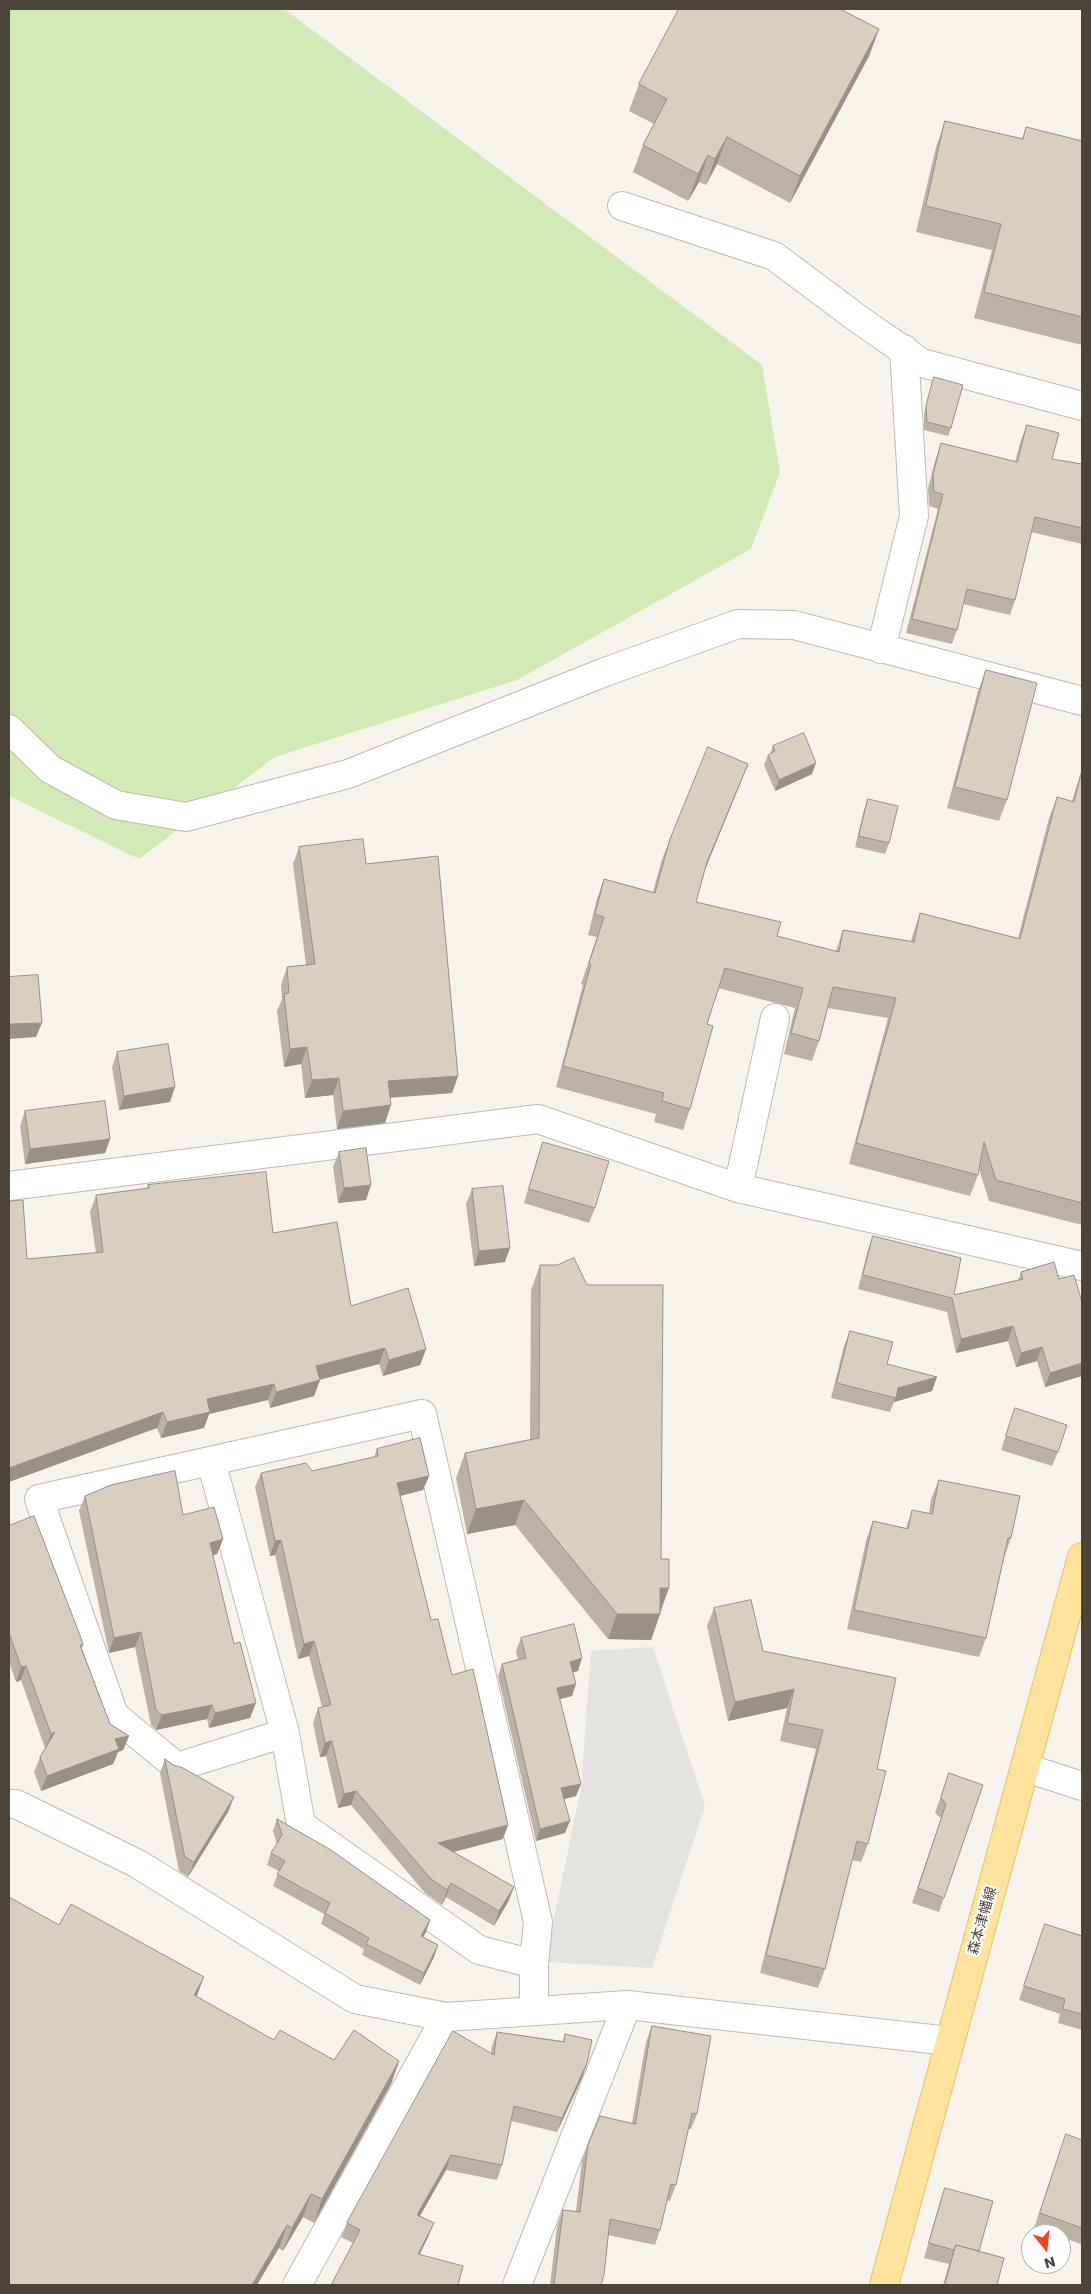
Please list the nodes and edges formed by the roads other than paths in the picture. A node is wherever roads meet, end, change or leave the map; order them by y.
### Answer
1 (622, 206) dead end
2 (904, 349) junction
3 (1082, 406) edge
4 (881, 649) junction
5 (1082, 702) edge
6 (9, 729) edge
7 (775, 1018) dead end
8 (9, 1186) edge
9 (738, 1188) junction
10 (1082, 1266) edge
11 (211, 1461) junction
12 (1082, 1556) edge
13 (285, 1733) junction
14 (1026, 1768) junction
15 (1082, 1786) edge
16 (11, 1798) edge
17 (534, 1964) junction
18 (627, 2005) junction
19 (534, 2011) junction
20 (446, 2017) junction
21 (949, 2041) junction
22 (297, 2285) edge
23 (517, 2285) edge
24 (884, 2285) edge

1 - 2 street
2 - 3 street
2 - 4 street
4 - 5 street
4 - 6 street
7 - 9 street
8 - 9 street
9 - 10 street
11 - 13 street
11 - 13 street
11 - 17 street
12 - 14 main road, 森本津幡線
13 - 17 street
14 - 15 street
14 - 21 main road, 森本津幡線
16 - 20 street
17 - 19 street
18 - 19 street
18 - 21 street
18 - 23 street
19 - 20 street
20 - 22 street
21 - 24 main road, 森本津幡線

